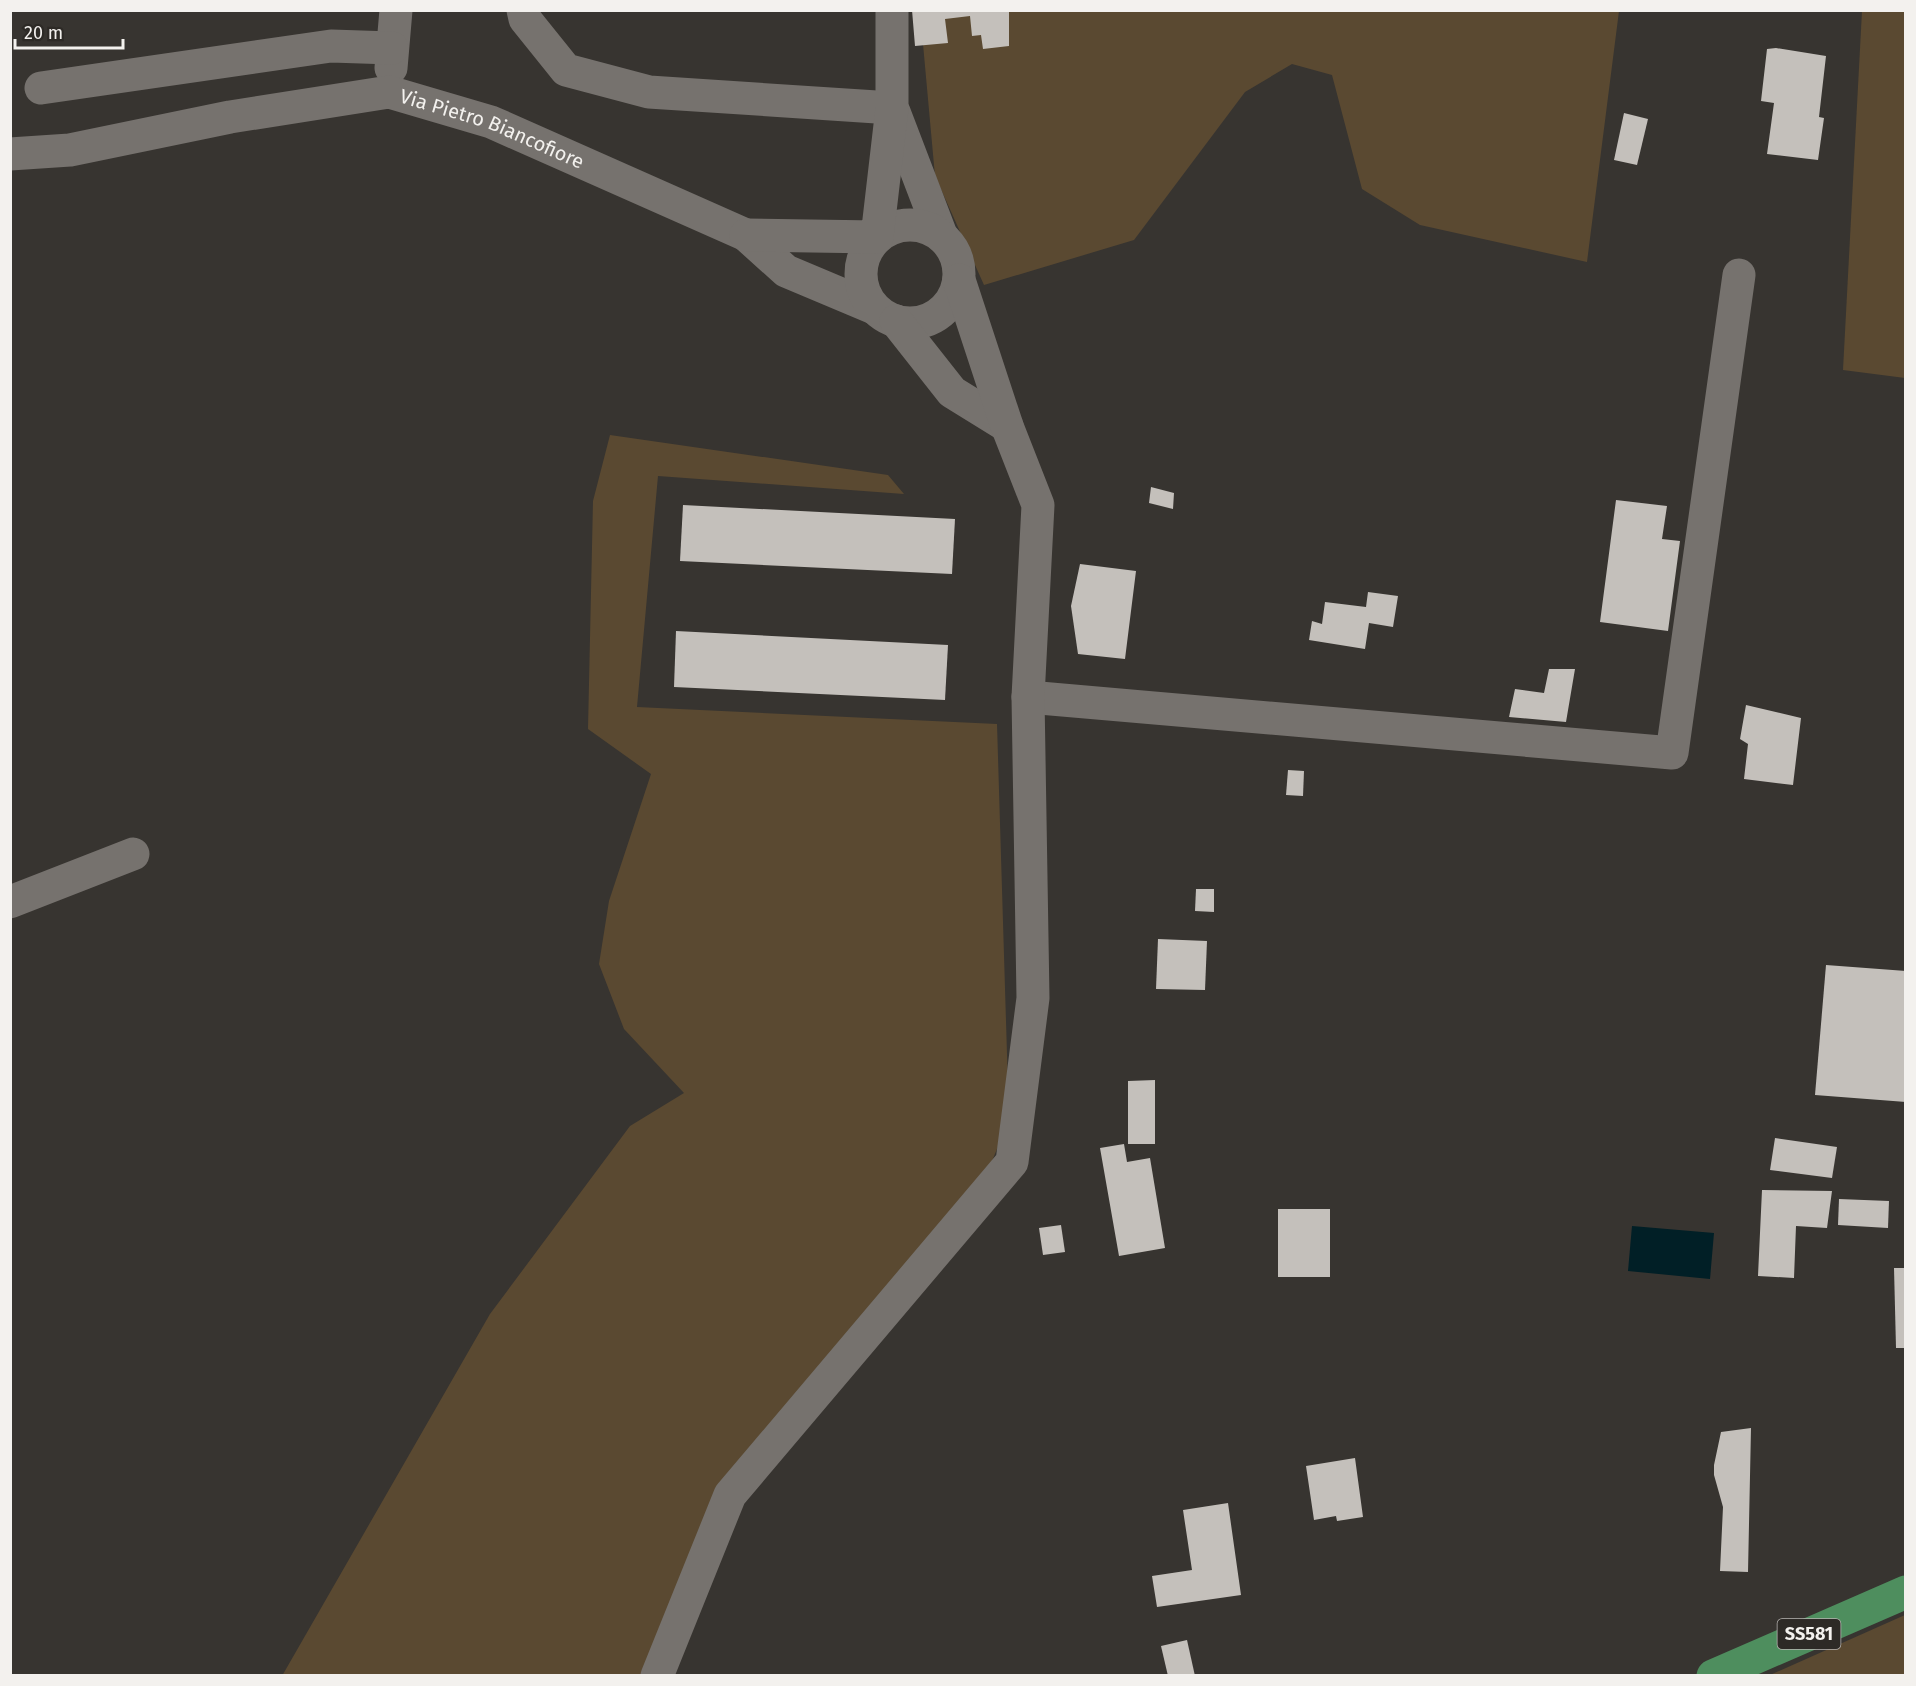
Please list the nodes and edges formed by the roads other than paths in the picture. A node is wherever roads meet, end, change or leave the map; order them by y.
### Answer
1 (396, 10) edge
2 (524, 10) edge
3 (892, 10) edge
4 (392, 48) junction
5 (40, 88) dead end
6 (388, 92) junction
7 (892, 108) junction
8 (10, 154) edge
9 (746, 235) junction
10 (941, 235) junction
11 (877, 237) junction
12 (1739, 275) dead end
13 (959, 280) junction
14 (885, 314) junction
15 (1007, 426) junction
16 (1028, 696) junction
17 (133, 854) dead end
18 (10, 902) edge
19 (1905, 1592) edge
20 (657, 1676) edge
21 (1713, 1676) edge

1 - 4 street
2 - 7 street
3 - 7 street
4 - 5 street
4 - 6 street
6 - 8 street, Via Pietro Biancofiore
6 - 9 street, Via Pietro Biancofiore
7 - 10 street
7 - 11 street
9 - 11 street
9 - 14 street
10 - 11 street
10 - 13 street
11 - 14 street
12 - 16 street
13 - 14 street
13 - 15 street
14 - 15 street
15 - 16 street
16 - 20 street
17 - 18 street
19 - 21 main road, SS581

